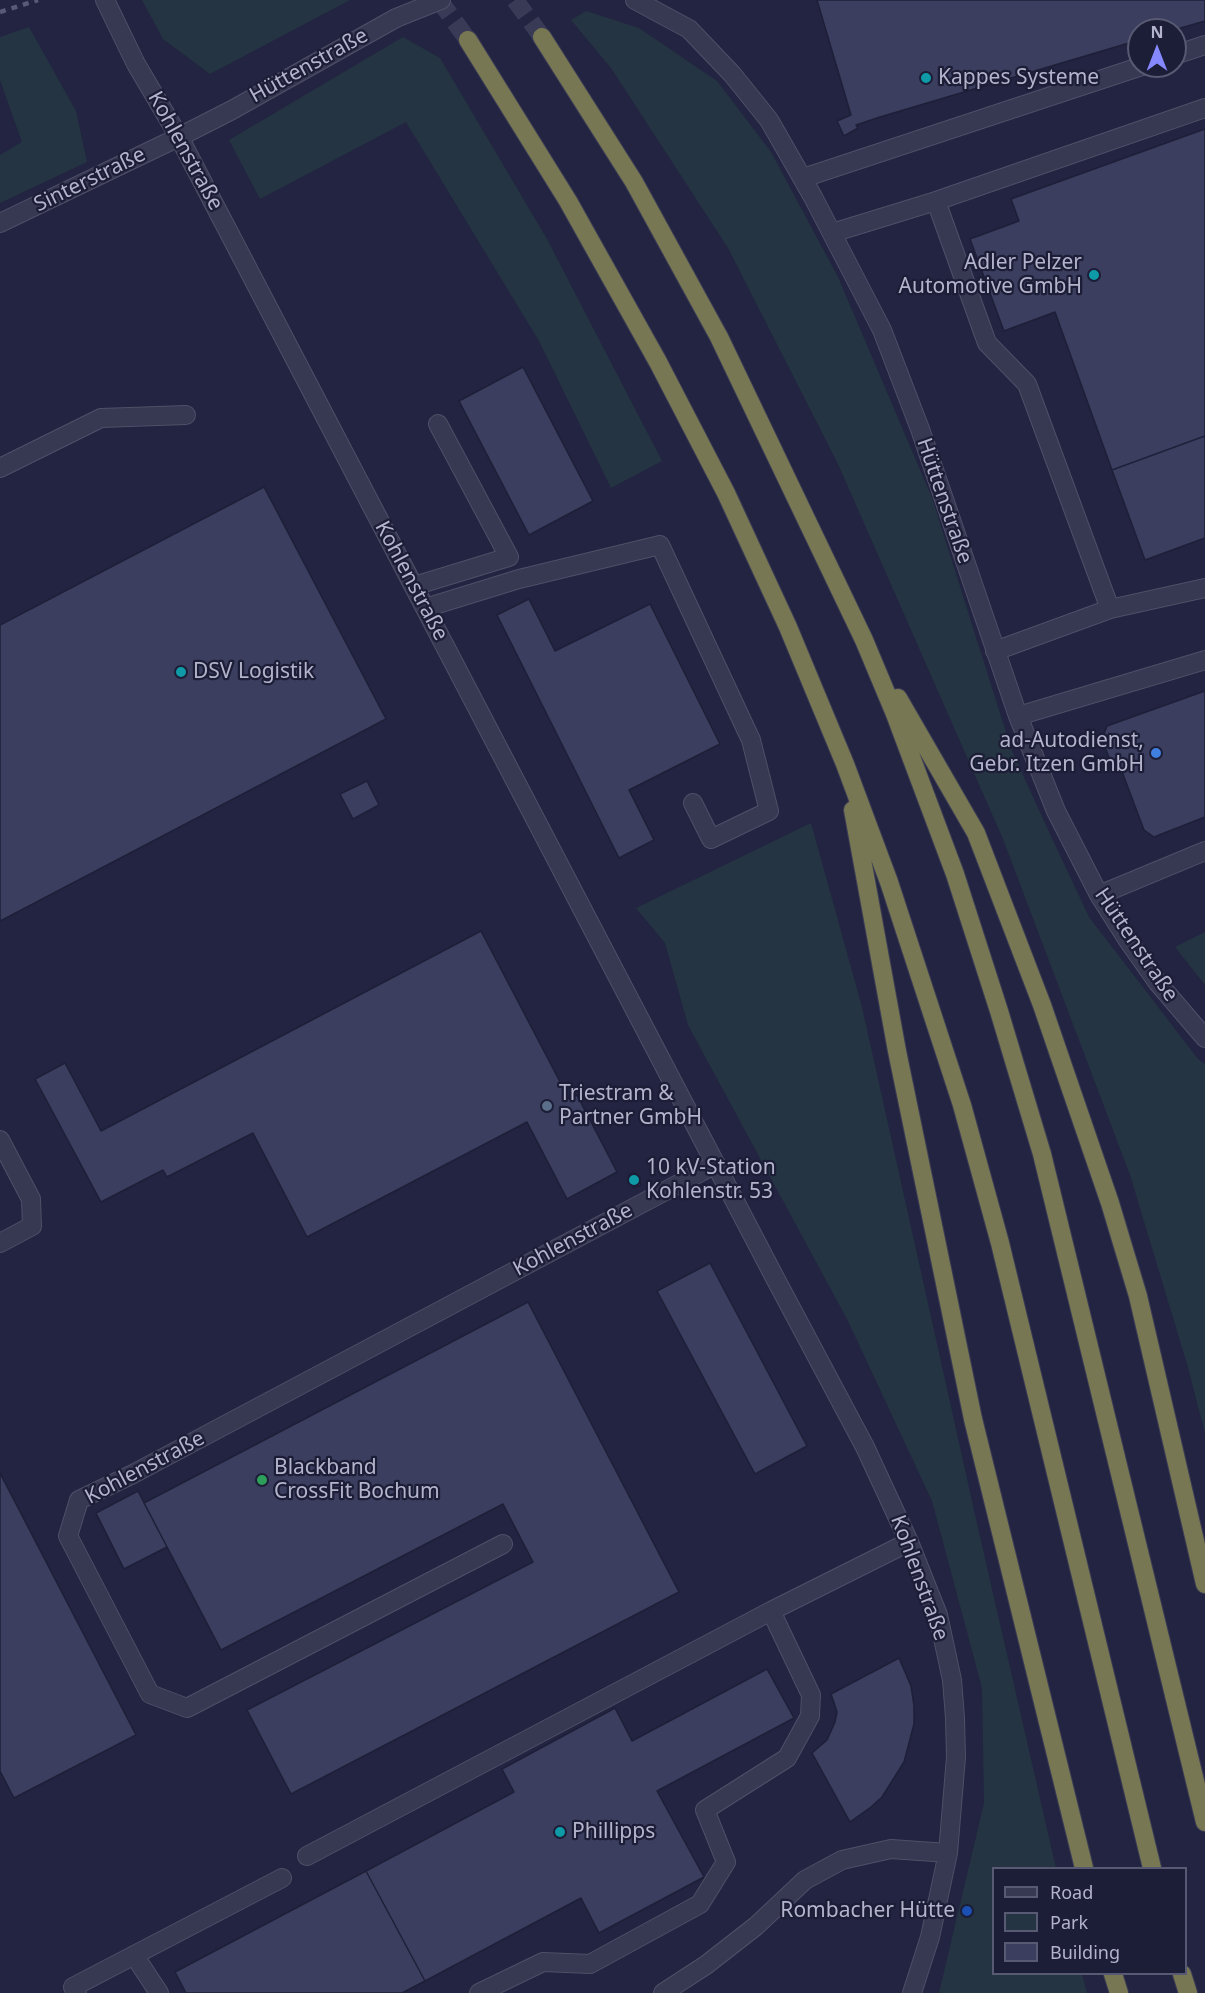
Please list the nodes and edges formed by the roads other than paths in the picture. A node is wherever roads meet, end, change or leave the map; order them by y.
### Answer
1 (105, 0) edge
2 (441, 0) edge
3 (635, 0) edge
4 (542, 37) tunnel mouth
5 (468, 40) tunnel mouth
6 (1205, 45) edge
7 (1187, 51) edge
8 (1127, 71) edge
9 (1205, 108) edge
10 (179, 137) junction
11 (802, 178) junction
12 (936, 201) junction
13 (0, 223) edge
14 (832, 233) junction
15 (186, 415) dead end
16 (438, 424) dead end
17 (0, 468) edge
18 (414, 586) junction
19 (1205, 588) edge
20 (425, 608) junction
21 (1110, 609) junction
22 (864, 640) junction
23 (995, 651) junction
24 (1205, 660) edge
25 (1018, 716) junction
26 (844, 764) junction
27 (693, 803) dead end
28 (1205, 851) edge
29 (1099, 895) junction
30 (1205, 1038) edge
31 (0, 1140) edge
32 (716, 1164) junction
33 (0, 1243) edge
34 (909, 1542) junction
35 (503, 1544) dead end
36 (1205, 1584) edge
37 (771, 1611) junction
38 (1205, 1822) edge
39 (948, 1854) junction
40 (307, 1856) dead end
41 (1084, 1867) edge
42 (1152, 1867) edge
43 (282, 1878) dead end
44 (134, 1955) junction
45 (1113, 1975) edge
46 (1182, 1975) edge
47 (76, 1993) edge
48 (159, 1993) edge
49 (479, 1993) edge
50 (663, 1993) edge
51 (912, 1993) edge
52 (1119, 1993) edge
53 (1188, 1993) edge

1 - 10 street, Kohlenstraße
2 - 10 street, Hüttenstraße
3 - 11 street, Hüttenstraße
4 - 22 highway
5 - 26 highway
6 - 7 street
8 - 11 street
9 - 12 street
10 - 13 street, Sinterstraße
10 - 18 street, Kohlenstraße
11 - 14 street, Hüttenstraße
12 - 14 street
12 - 21 street
14 - 23 street, Hüttenstraße
15 - 17 street
16 - 18 street
18 - 20 street, Kohlenstraße
19 - 21 street
20 - 27 street
20 - 32 street, Kohlenstraße
21 - 23 street
22 - 36 highway
22 - 38 highway
23 - 25 street, Hüttenstraße
24 - 25 street
25 - 29 street, Hüttenstraße
26 - 41 highway
26 - 42 highway
28 - 29 street
29 - 30 street, Hüttenstraße
31 - 33 street
32 - 34 street, Kohlenstraße
32 - 35 street, Kohlenstraße
34 - 37 street
34 - 39 street, Kohlenstraße
37 - 40 street
37 - 49 street
39 - 50 street
39 - 51 street, Kohlenstraße
43 - 44 street
44 - 47 street
44 - 48 street
45 - 52 highway
46 - 53 highway

